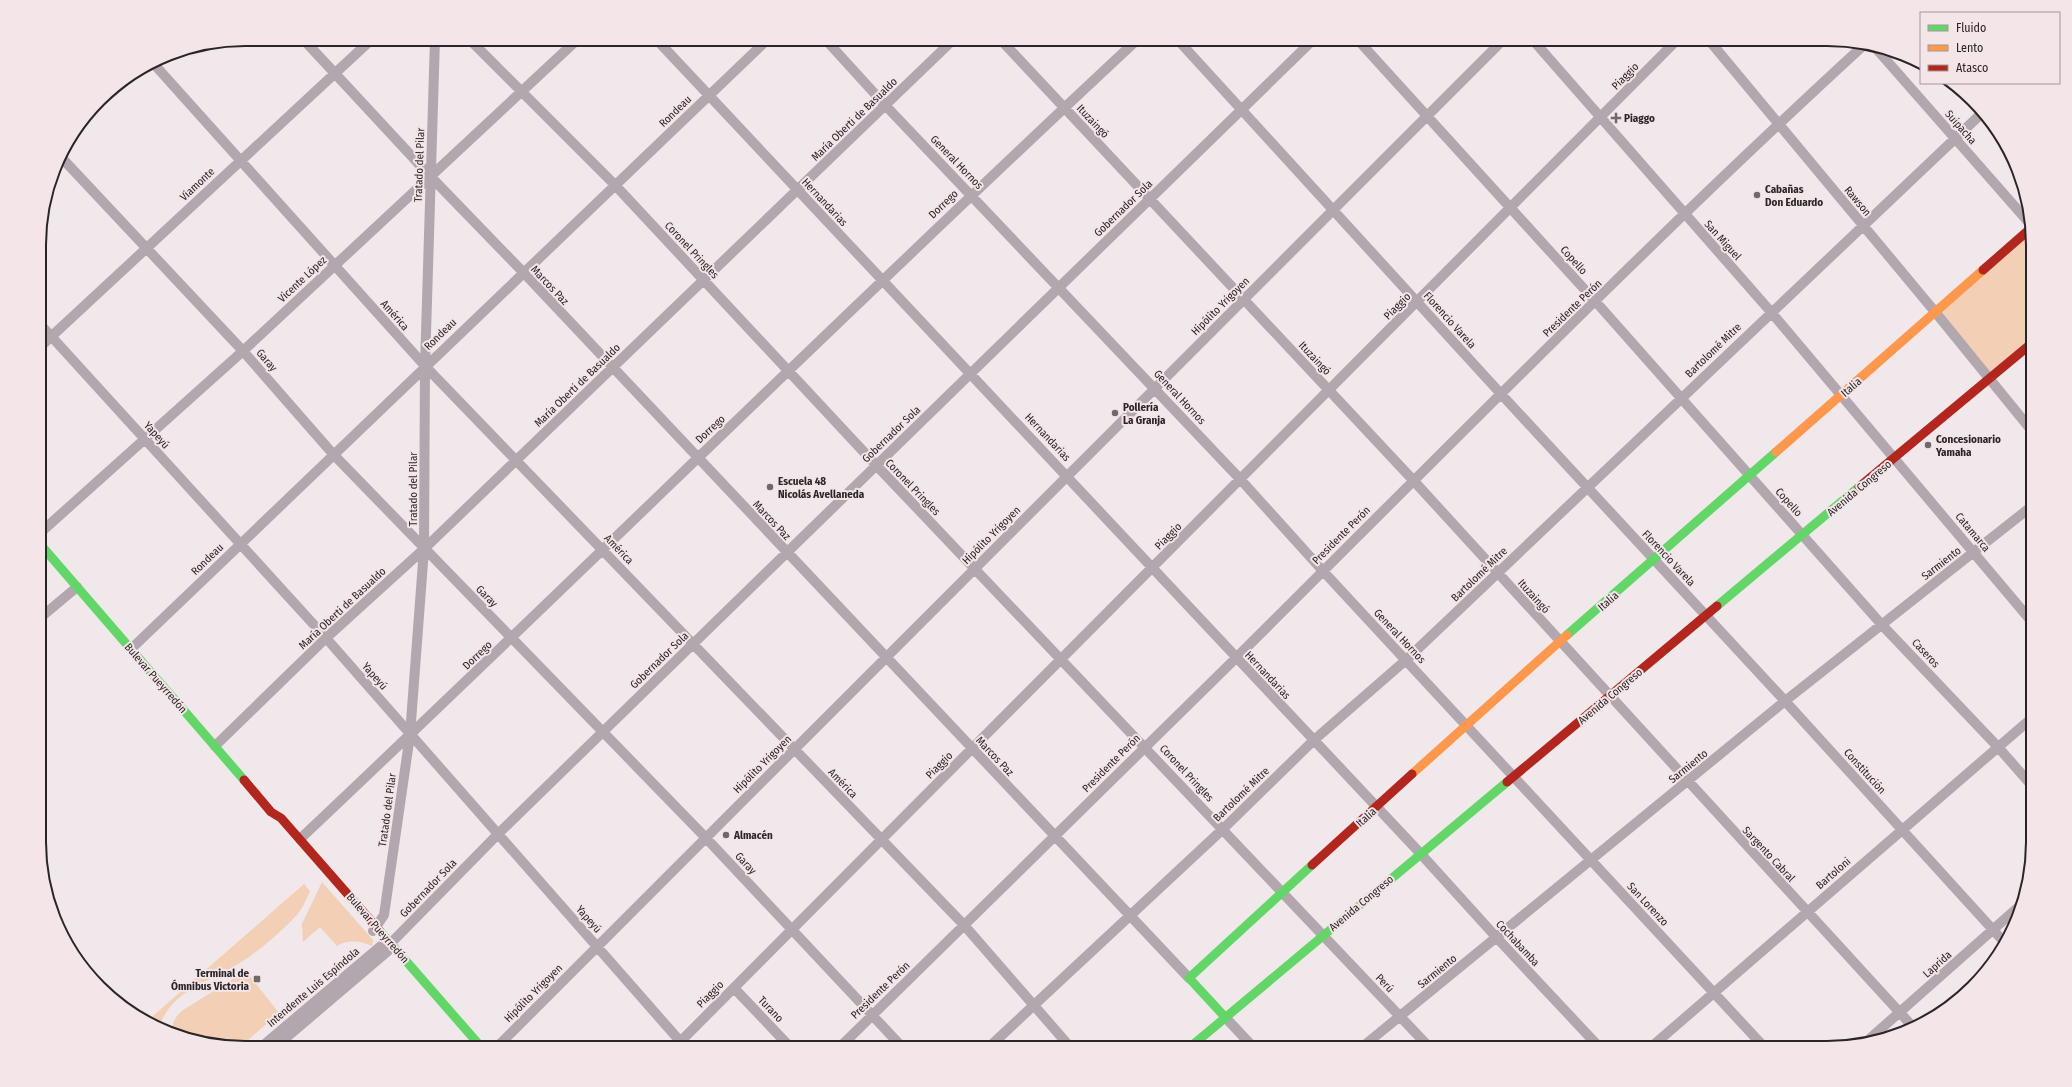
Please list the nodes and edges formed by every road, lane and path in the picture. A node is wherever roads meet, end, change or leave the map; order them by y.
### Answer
1 (310, 46) edge
2 (364, 46) edge
3 (435, 46) edge
4 (476, 46) edge
5 (570, 46) edge
6 (663, 46) edge
7 (761, 46) edge
8 (831, 46) edge
9 (947, 46) edge
10 (1006, 46) edge
11 (1130, 46) edge
12 (1183, 46) edge
13 (1307, 46) edge
14 (1363, 46) edge
15 (1497, 46) edge
16 (1538, 46) edge
17 (1671, 46) edge
18 (1714, 46) edge
19 (1859, 49) edge
20 (1880, 53) edge
21 (157, 67) edge
22 (335, 72) junction
23 (520, 92) junction
24 (709, 95) junction
25 (886, 105) junction
26 (1064, 108) junction
27 (1241, 109) junction
28 (1427, 116) junction
29 (1978, 116) edge
30 (1600, 118) junction
31 (1778, 123) junction
32 (1954, 138) junction
33 (65, 161) edge
34 (240, 161) junction
35 (430, 178) junction
36 (615, 185) junction
37 (798, 190) junction
38 (970, 194) junction
39 (1149, 199) junction
40 (1511, 208) junction
41 (1333, 210) junction
42 (1685, 215) junction
43 (2024, 218) edge
44 (1863, 225) junction
45 (2026, 231) edge
46 (146, 248) junction
47 (334, 265) junction
48 (522, 272) junction
49 (882, 279) junction
50 (704, 280) junction
51 (1059, 287) junction
52 (1244, 300) junction
53 (1418, 302) junction
54 (1596, 302) junction
55 (1772, 312) junction
56 (1936, 313) junction
57 (46, 331) edge
58 (51, 337) junction
59 (46, 342) edge
60 (2026, 348) edge
61 (243, 351) junction
62 (425, 366) junction
63 (612, 368) junction
64 (788, 372) junction
65 (970, 373) junction
66 (1989, 379) junction
67 (1155, 388) junction
68 (1329, 391) junction
69 (1501, 394) junction
70 (1842, 395) junction
71 (1681, 398) junction
72 (2026, 424) edge
73 (144, 439) junction
74 (334, 454) junction
75 (697, 458) junction
76 (1894, 458) junction
77 (516, 460) junction
78 (876, 465) junction
79 (1067, 476) junction
80 (1750, 476) junction
81 (1241, 480) junction
82 (1413, 480) junction
83 (1587, 487) junction
84 (2026, 511) edge
85 (46, 528) edge
86 (1802, 535) junction
87 (239, 544) junction
88 (424, 549) junction
89 (603, 550) junction
90 (46, 551) edge
91 (786, 552) junction
92 (1974, 552) junction
93 (1654, 560) junction
94 (974, 568) junction
95 (1153, 568) junction
96 (1323, 570) junction
97 (1497, 573) junction
98 (77, 587) junction
99 (46, 613) edge
100 (2026, 615) edge
101 (1706, 616) junction
102 (1882, 625) junction
103 (326, 638) junction
104 (511, 639) junction
105 (1560, 642) junction
106 (692, 643) junction
107 (131, 649) junction
108 (885, 657) junction
109 (1236, 658) junction
110 (1061, 660) junction
111 (1406, 660) junction
112 (1609, 696) junction
113 (1785, 701) junction
114 (2026, 724) edge
115 (1466, 725) junction
116 (601, 732) junction
117 (410, 735) junction
118 (1314, 740) junction
119 (215, 746) junction
120 (1145, 747) junction
121 (1998, 747) junction
122 (794, 749) junction
123 (972, 749) junction
124 (1514, 776) junction
125 (2026, 779) edge
126 (1687, 782) junction
127 (1377, 807) junction
128 (271, 812) junction
129 (1223, 829) junction
130 (1902, 830) junction
131 (498, 833) junction
132 (1054, 836) junction
133 (705, 838) junction
134 (300, 839) junction
135 (881, 840) junction
136 (1420, 853) junction
137 (1592, 860) junction
138 (1283, 892) junction
139 (1806, 912) junction
140 (2013, 912) edge
141 (1129, 915) junction
142 (964, 926) junction
143 (374, 930) junction
144 (792, 930) junction
145 (1993, 930) junction
146 (1323, 935) junction
147 (1497, 938) junction
148 (2001, 938) edge
149 (387, 946) junction
150 (597, 947) junction
151 (1189, 978) junction
152 (734, 988) junction
153 (1714, 992) junction
154 (1033, 1005) junction
155 (1899, 1013) junction
156 (872, 1015) junction
157 (1400, 1016) junction
158 (1225, 1017) junction
159 (1909, 1023) edge
160 (1874, 1035) edge
161 (269, 1041) edge
162 (282, 1041) edge
163 (466, 1041) edge
164 (475, 1041) edge
165 (503, 1041) edge
166 (676, 1041) edge
167 (685, 1041) edge
168 (784, 1041) edge
169 (846, 1041) edge
170 (896, 1041) edge
171 (995, 1041) edge
172 (1065, 1041) edge
173 (1197, 1041) edge
174 (1247, 1041) edge
175 (1370, 1041) edge
176 (1423, 1041) edge
177 (1593, 1041) edge
178 (1658, 1041) edge
179 (1759, 1041) edge

1 - 22 street, Marcos Paz
2 - 22 street, Viamonte
3 - 35 street, Tratado del Pilar
4 - 23 street, Coronel Pringles
5 - 23 street, Vicente López
6 - 24 street, Hernandarias
7 - 24 street, Rondeau
8 - 25 street, General Hornos
9 - 25 street, María Oberti de Basualdo
10 - 26 street, Ituzaingó
11 - 26 street, Dorrego
12 - 27 street, Florencio Varela
13 - 27 street, Gobernador Sola
14 - 28 street, Copello
15 - 28 street, Hipólito Yrigoyen
16 - 30 street, San Miguel
17 - 30 street, Piaggio
18 - 31 street, Rawson
19 - 31 street, Presidente Perón
20 - 32 street, Suipacha
21 - 34 street, América
22 - 34 street, Viamonte
22 - 35 street, Marcos Paz
23 - 35 street, Vicente López
23 - 36 street, Coronel Pringles
24 - 36 street, Rondeau
24 - 37 street, Hernandarias
25 - 37 street, María Oberti de Basualdo
25 - 38 street, General Hornos
26 - 38 street, Dorrego
26 - 39 street, Ituzaingó
27 - 39 street, Gobernador Sola
27 - 41 street, Florencio Varela
28 - 40 street, Copello
28 - 41 street, Hipólito Yrigoyen
29 - 32 street, Bartolomé Mitre
30 - 40 street, Piaggio
30 - 42 street, San Miguel
31 - 42 street, Presidente Perón
31 - 44 street, Rawson
32 - 43 street, Suipacha
32 - 44 street, Bartolomé Mitre
33 - 46 street, Garay
34 - 46 street, Viamonte
34 - 47 street, América
35 - 47 street, Vicente López
35 - 48 street, Marcos Paz
35 - 62 street, Tratado del Pilar
36 - 48 street, Rondeau
36 - 50 street, Coronel Pringles
37 - 49 street, Hernandarias
37 - 50 street, María Oberti de Basualdo
38 - 49 street, Dorrego
38 - 51 street, General Hornos
39 - 51 street, Gobernador Sola
39 - 52 street, Ituzaingó
40 - 53 street, Piaggio
40 - 54 street, Copello
41 - 52 street, Hipólito Yrigoyen
41 - 53 street, Florencio Varela
42 - 54 street, Presidente Perón
42 - 55 street, San Miguel
44 - 55 street, Bartolomé Mitre
44 - 56 street, Rawson
45 - 56 street, Italia
46 - 58 street, Viamonte
46 - 61 street, Garay
47 - 61 street, Vicente López
47 - 62 street, América
48 - 62 street, Rondeau
48 - 63 street, Marcos Paz
49 - 64 street, Dorrego
49 - 65 street, Hernandarias
50 - 63 street, María Oberti de Basualdo
50 - 64 street, Coronel Pringles
51 - 65 street, Gobernador Sola
51 - 67 street, General Hornos
52 - 67 street, Hipólito Yrigoyen
52 - 68 street, Ituzaingó
53 - 68 street, Piaggio
53 - 69 street, Florencio Varela
54 - 69 street, Presidente Perón
54 - 71 street, Copello
55 - 70 street, San Miguel
55 - 71 street, Bartolomé Mitre
56 - 66 street, Rawson
56 - 70 street, Italia
57 - 58 street, Yapeyú
58 - 59 street, Viamonte
58 - 73 street, Yapeyú
60 - 66 street, Avenida Congreso
61 - 73 street, Vicente López
61 - 74 street, Garay
62 - 74 street, Rondeau
62 - 77 street, América
62 - 88 street, Tratado del Pilar
63 - 75 street, Marcos Paz
63 - 77 street, María Oberti de Basualdo
64 - 75 street, Dorrego
64 - 78 street, Coronel Pringles
65 - 78 street, Gobernador Sola
65 - 79 street, Hernandarias
66 - 72 street, Rawson
66 - 76 street, Avenida Congreso
67 - 79 street, Hipólito Yrigoyen
67 - 81 street, General Hornos
68 - 81 street, Piaggio
68 - 82 street, Ituzaingó
69 - 82 street, Presidente Perón
69 - 83 street, Florencio Varela
70 - 76 street, San Miguel
70 - 80 street, Italia
71 - 80 street, Copello
71 - 83 street, Bartolomé Mitre
73 - 85 street, Vicente López
73 - 87 street, Yapeyú
74 - 87 street, Rondeau
74 - 88 street, Garay
75 - 89 street, Dorrego
75 - 91 street, Marcos Paz
76 - 86 street, Avenida Congreso
76 - 92 street, Catamarca
77 - 88 street, María Oberti de Basualdo
77 - 89 street, América
78 - 91 street, Gobernador Sola
78 - 94 street, Coronel Pringles
79 - 94 street, Hipólito Yrigoyen
79 - 95 street, Hernandarias
80 - 86 street, Copello
80 - 93 street, Italia
81 - 95 street, Piaggio
81 - 96 street, General Hornos
82 - 96 street, Presidente Perón
82 - 97 street, Ituzaingó
83 - 93 street, Florencio Varela
83 - 97 street, Bartolomé Mitre
84 - 92 street, Sarmiento
86 - 101 street, Avenida Congreso
86 - 102 street, Caseros
87 - 103 street, Yapeyú
87 - 107 street, Rondeau
88 - 103 street, María Oberti de Basualdo
88 - 104 street, Garay
88 - 117 street, Tratado del Pilar
89 - 104 street, Dorrego
89 - 106 street, América
90 - 98 street, Bulevar Pueyrredón
91 - 106 street, Gobernador Sola
91 - 108 street, Marcos Paz
92 - 100 street, Catamarca
92 - 102 street, Sarmiento
93 - 101 street, Florencio Varela
93 - 105 street, Italia
94 - 108 street, Hipólito Yrigoyen
94 - 110 street, Coronel Pringles
95 - 109 street, Hernandarias
95 - 110 street, Piaggio
96 - 109 street, Presidente Perón
96 - 111 street, General Hornos
97 - 105 street, Ituzaingó
97 - 111 street, Bartolomé Mitre
98 - 99 street
98 - 107 street, Bulevar Pueyrredón
101 - 112 street, Avenida Congreso
101 - 113 street, Constitución
102 - 113 street, Sarmiento
102 - 121 street, Caseros
103 - 117 street, Yapeyú
103 - 119 street, María Oberti de Basualdo
104 - 116 street, Garay
104 - 117 street, Dorrego
105 - 112 street, Ituzaingó
105 - 115 street, Italia
106 - 116 street, Gobernador Sola
106 - 122 street, América
107 - 119 street, Bulevar Pueyrredón
108 - 122 street, Hipólito Yrigoyen
108 - 123 street, Marcos Paz
109 - 118 street, Hernandarias
109 - 120 street, Presidente Perón
110 - 120 street, Coronel Pringles
110 - 123 street, Piaggio
111 - 115 street, General Hornos
111 - 118 street, Bartolomé Mitre
112 - 124 street, Avenida Congreso
112 - 126 street, Sargento Cabral
113 - 126 street, Sarmiento
113 - 130 street, Constitución
114 - 121 street, Bartoloni
115 - 124 street, General Hornos
115 - 127 street, Italia
116 - 131 street, Gobernador Sola
116 - 133 street, Garay
117 - 131 street, Yapeyú
117 - 134 street, Dorrego
117 - 143 street, Tratado del Pilar
118 - 127 street, Hernandarias
118 - 129 street, Bartolomé Mitre
119 - 128 street, Bulevar Pueyrredón
120 - 129 street, Coronel Pringles
120 - 132 street, Presidente Perón
121 - 125 street, Caseros
121 - 130 street, Bartoloni
122 - 133 street, Hipólito Yrigoyen
122 - 135 street, América
123 - 132 street, Marcos Paz
123 - 135 street, Piaggio
124 - 136 street, Avenida Congreso
124 - 137 street, San Lorenzo
126 - 137 street, Sarmiento
126 - 139 street, Sargento Cabral
127 - 136 street, Hernandarias
127 - 138 street, Italia
128 - 134 street, Bulevar Pueyrredón
128 - 143 street, Bulevar Pueyrredón
129 - 138 street, Coronel Pringles
129 - 141 street, Bartolomé Mitre
130 - 139 street, Bartoloni
130 - 145 street, Constitución
131 - 149 street, Gobernador Sola
131 - 150 street, Yapeyú
132 - 141 street, Marcos Paz
132 - 142 street, Presidente Perón
133 - 144 street, Garay
133 - 150 street, Hipólito Yrigoyen
134 - 143 street, Bulevar Pueyrredón
135 - 142 street, América
135 - 144 street, Piaggio
136 - 146 street, Avenida Congreso
136 - 147 street, Cochabamba
137 - 147 street, Sarmiento
137 - 153 street, San Lorenzo
138 - 146 street, Coronel Pringles
138 - 151 street, Italia
139 - 153 street, Bartoloni
139 - 155 street, Sargento Cabral
140 - 145 street, Laprida
141 - 151 street, Marcos Paz
141 - 154 street, Bartolomé Mitre
142 - 154 street, América
142 - 156 street, Presidente Perón
143 - 149 street, Bulevar Pueyrredón
144 - 152 street, Piaggio
144 - 156 street, Garay
145 - 148 street, Constitución
145 - 155 street, Laprida
146 - 157 street, Perú
146 - 158 street, Avenida Congreso
147 - 157 street, Sarmiento
147 - 177 street, Cochabamba
149 - 161 street, Intendente Luis Espíndola
149 - 162 street, Intendente Luis Espíndola
149 - 163 street, Bulevar Pueyrredón
149 - 164 street, Bulevar Pueyrredón
150 - 165 street, Hipólito Yrigoyen
150 - 166 street, Yapeyú
151 - 158 street, Marcos Paz
152 - 167 street, Piaggio
152 - 168 street, Turano
153 - 178 street, Bartoloni
153 - 179 street, San Lorenzo
154 - 171 street, Bartolomé Mitre
154 - 172 street, América
155 - 159 street, Sargento Cabral
155 - 160 street, Laprida
156 - 169 street, Presidente Perón
156 - 170 street, Garay
157 - 175 street, Sarmiento
157 - 176 street, Perú
158 - 173 street, Avenida Congreso
158 - 174 street

